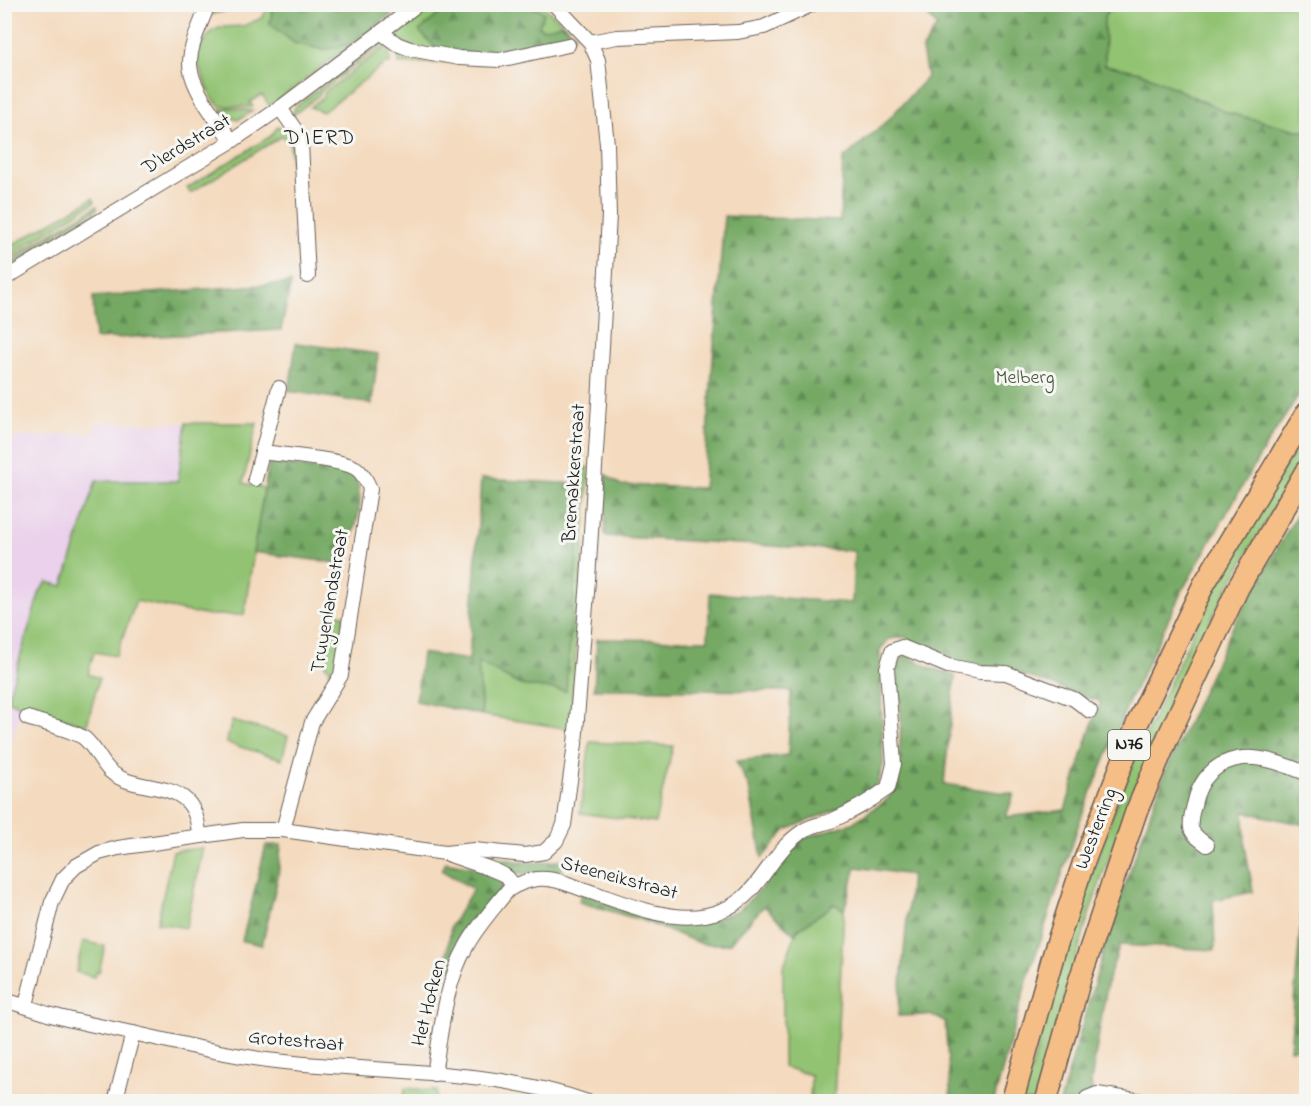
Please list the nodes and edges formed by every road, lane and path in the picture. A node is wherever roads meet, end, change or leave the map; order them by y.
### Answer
1 (208, 4) edge
2 (418, 4) edge
3 (554, 4) edge
4 (813, 4) edge
5 (382, 33) junction
6 (590, 42) junction
7 (568, 45) dead end
8 (280, 108) junction
9 (232, 141) junction
10 (308, 276) dead end
11 (4, 279) edge
12 (279, 388) dead end
13 (1306, 414) edge
14 (262, 452) junction
15 (1306, 471) edge
16 (255, 479) dead end
17 (1090, 711) dead end
18 (27, 718) dead end
19 (1306, 773) edge
20 (283, 830) junction
21 (199, 836) junction
22 (1208, 845) dead end
23 (445, 853) junction
24 (513, 886) junction
25 (4, 1000) edge
26 (26, 1005) junction
27 (133, 1033) junction
28 (434, 1074) junction
29 (115, 1101) edge
30 (588, 1101) edge
31 (1012, 1101) edge
32 (1046, 1101) edge
33 (1086, 1101) edge
34 (1149, 1101) edge

1 - 9 street
2 - 5 street, D'Ierdstraat
3 - 6 street, Bremakkerstraat
4 - 6 street
5 - 7 street
5 - 8 street, D'Ierdstraat
6 - 23 street, Bremakkerstraat
8 - 9 street, D'Ierdstraat
8 - 10 street
9 - 11 street, D'Ierdstraat
12 - 14 street
13 - 31 highway, Westerring / N76
14 - 16 street
14 - 20 street, Truyenlandstraat
15 - 32 highway, Westerring / N76
17 - 24 street, Steeneikstraat
18 - 21 street
19 - 22 street
20 - 21 street
20 - 23 street
21 - 26 street
23 - 24 street
24 - 28 street, Het Hofken
25 - 26 street, Grotestraat
26 - 27 street, Grotestraat
27 - 28 street, Grotestraat
27 - 29 street
28 - 30 street, Grotestraat
33 - 34 street

